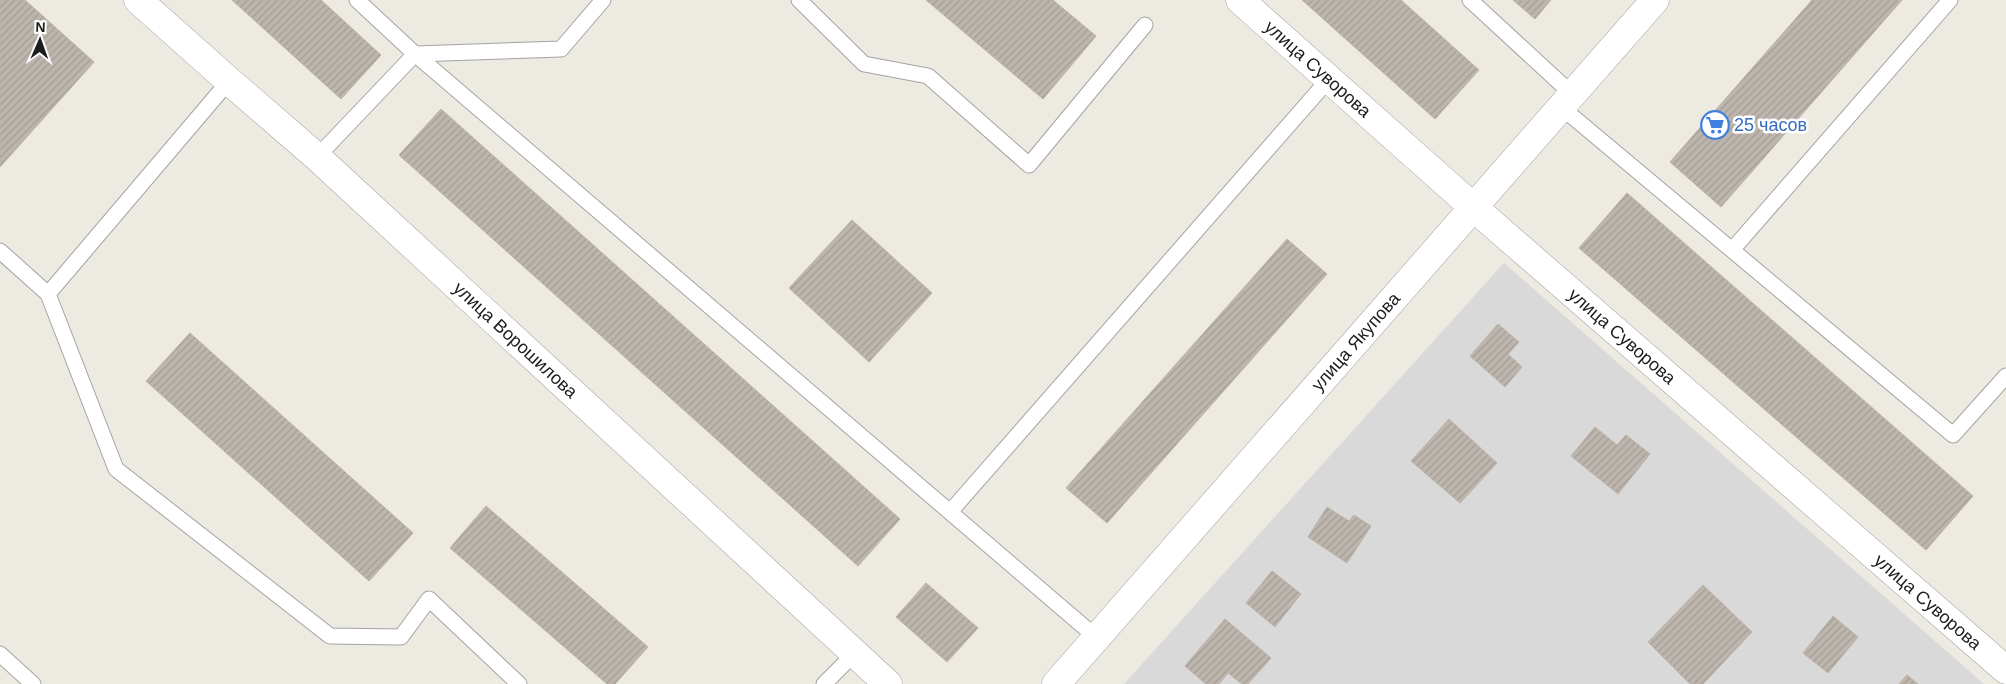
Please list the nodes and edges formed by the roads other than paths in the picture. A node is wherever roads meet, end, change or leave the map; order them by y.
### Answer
1 (138, 0) edge
2 (357, 0) edge
3 (603, 0) edge
4 (799, 0) edge
5 (1240, 0) edge
6 (1470, 0) edge
7 (1655, 0) edge
8 (1950, 0) edge
9 (1145, 25) dead end
10 (415, 54) junction
11 (1329, 79) junction
12 (228, 82) junction
13 (1567, 101) junction
14 (317, 157) junction
15 (1473, 207) junction
16 (1732, 250) junction
17 (0, 251) edge
18 (48, 294) junction
19 (2006, 376) edge
20 (950, 512) junction
21 (1097, 638) junction
22 (0, 654) edge
23 (854, 654) junction
24 (2004, 664) edge
25 (33, 684) edge
26 (519, 684) edge
27 (824, 684) edge
28 (888, 684) edge
29 (1056, 684) edge

1 - 12 street, улица Ворошилова
2 - 10 lane
3 - 10 lane
4 - 9 lane
5 - 11 street, улица Суворова
6 - 13 lane
7 - 13 street, улица Якупова
8 - 16 lane
10 - 14 lane
10 - 20 lane
11 - 15 street, улица Суворова
11 - 20 lane
12 - 14 street, улица Ворошилова
12 - 18 lane
13 - 15 street, улица Якупова
13 - 16 lane
14 - 23 street, улица Ворошилова
15 - 21 street, улица Якупова
15 - 24 street, улица Суворова
16 - 19 lane
17 - 18 lane
18 - 26 lane
20 - 21 lane
21 - 29 street, улица Якупова
22 - 25 lane
23 - 27 lane
23 - 28 street, улица Ворошилова

